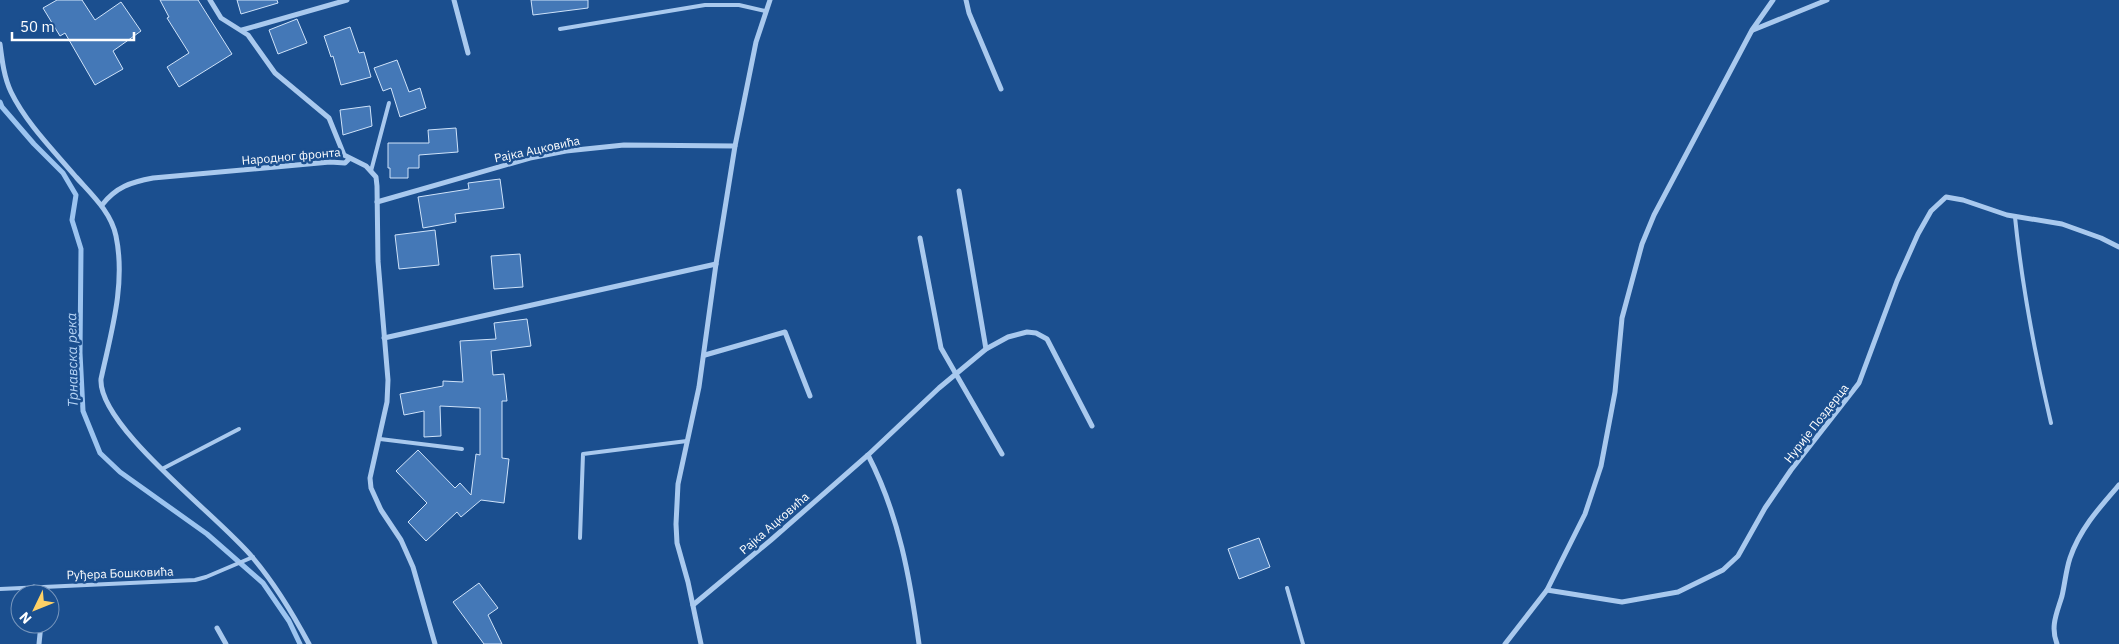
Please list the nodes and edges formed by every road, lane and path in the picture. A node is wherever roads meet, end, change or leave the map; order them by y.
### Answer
1 (210, 0) edge
2 (347, 0) edge
3 (454, 0) edge
4 (770, 0) edge
5 (966, 0) edge
6 (1773, 0) edge
7 (1827, 0) edge
8 (765, 11) junction
9 (560, 29) dead end
10 (242, 30) junction
11 (1752, 30) junction
12 (0, 44) edge
13 (468, 53) dead end
14 (1001, 89) dead end
15 (389, 103) dead end
16 (734, 146) junction
17 (349, 160) junction
18 (371, 171) junction
19 (958, 191) dead end
20 (377, 202) junction
21 (102, 205) junction
22 (2015, 217) junction
23 (920, 238) dead end
24 (2119, 247) edge
25 (716, 264) junction
26 (384, 338) junction
27 (986, 348) junction
28 (704, 354) junction
29 (955, 375) junction
30 (810, 396) dead end
31 (2051, 424) dead end
32 (1092, 426) dead end
33 (239, 429) dead end
34 (380, 439) junction
35 (687, 441) junction
36 (462, 449) dead end
37 (1002, 454) dead end
38 (868, 456) junction
39 (162, 469) junction
40 (2119, 485) edge
41 (580, 538) dead end
42 (253, 557) junction
43 (60, 586) edge
44 (1287, 588) dead end
45 (1547, 590) junction
46 (693, 605) junction
47 (217, 628) dead end
48 (226, 644) edge
49 (309, 644) edge
50 (435, 644) edge
51 (701, 644) edge
52 (919, 644) edge
53 (1303, 644) edge
54 (1505, 644) edge
55 (2057, 644) edge

1 - 10 street, Народног фронта
2 - 10 street
3 - 13 street
4 - 8 street
5 - 14 street
6 - 11 street
7 - 11 street
8 - 9 lane
8 - 16 street
10 - 17 street, Народног фронта
11 - 45 street
12 - 21 street
15 - 18 lane
16 - 20 street, Рајка Ацковића
16 - 25 street
17 - 18 street
17 - 21 street, Народног фронта
18 - 20 street
19 - 27 street
20 - 26 street
21 - 39 street
22 - 24 street, Нурије Поздерца
22 - 31 lane
22 - 45 street, Нурије Поздерца
23 - 29 street
25 - 26 street
25 - 28 street
26 - 34 street
27 - 29 street, Рајка Ацковића
27 - 32 street, Рајка Ацковића
28 - 30 street
28 - 35 street
29 - 37 street
29 - 38 street, Рајка Ацковића
33 - 39 lane
34 - 36 lane
34 - 50 street
35 - 41 lane
35 - 46 street
38 - 46 street, Рајка Ацковића
38 - 52 street
39 - 42 street
40 - 55 street
42 - 43 lane, Руђера Бошковића
42 - 49 street
44 - 53 lane
45 - 54 street
46 - 51 street
47 - 48 street

